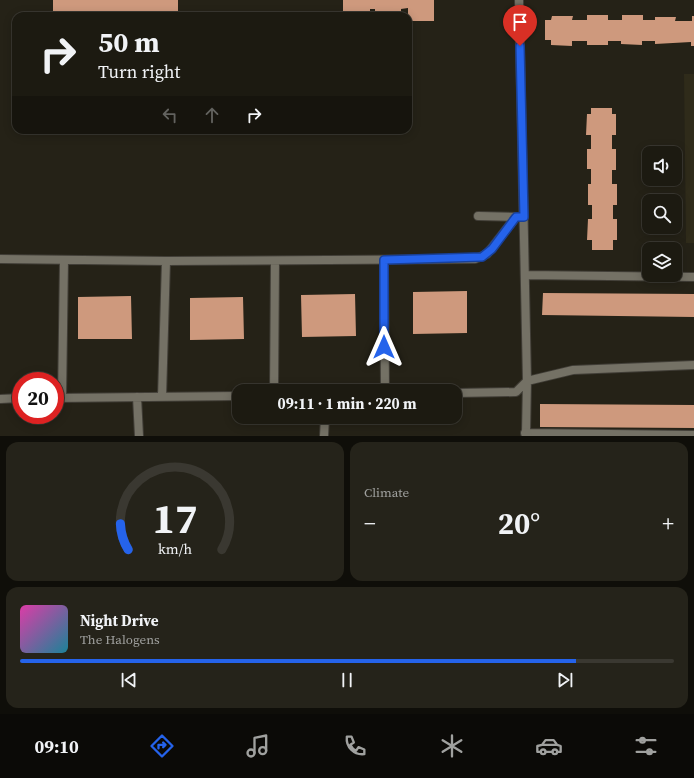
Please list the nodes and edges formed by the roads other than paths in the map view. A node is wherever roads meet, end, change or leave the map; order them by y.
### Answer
1 (519, 0) edge
2 (478, 216) dead end
3 (520, 217) junction
4 (0, 259) edge
5 (64, 260) junction
6 (384, 260) junction
7 (166, 261) junction
8 (275, 261) junction
9 (525, 275) junction
10 (694, 277) edge
11 (694, 365) edge
12 (60, 372) edge
13 (527, 381) junction
14 (274, 384) edge
15 (385, 384) edge
16 (462, 393) edge
17 (162, 396) junction
18 (232, 396) edge
19 (137, 397) junction
20 (12, 398) edge
21 (64, 398) edge
22 (0, 399) edge
23 (324, 424) edge
24 (526, 434) edge
25 (694, 435) edge
26 (139, 436) edge
27 (324, 436) edge

1 - 3 lane
2 - 3 lane
3 - 6 lane
3 - 9 lane
4 - 5 lane
5 - 7 lane
5 - 12 lane
6 - 8 lane
6 - 15 lane
7 - 8 lane
7 - 17 lane
8 - 14 lane
9 - 10 lane
9 - 13 lane
11 - 13 lane
13 - 16 lane
13 - 24 lane
17 - 18 lane
17 - 19 lane
19 - 21 lane
19 - 26 lane
20 - 22 lane
23 - 27 lane
24 - 25 lane

